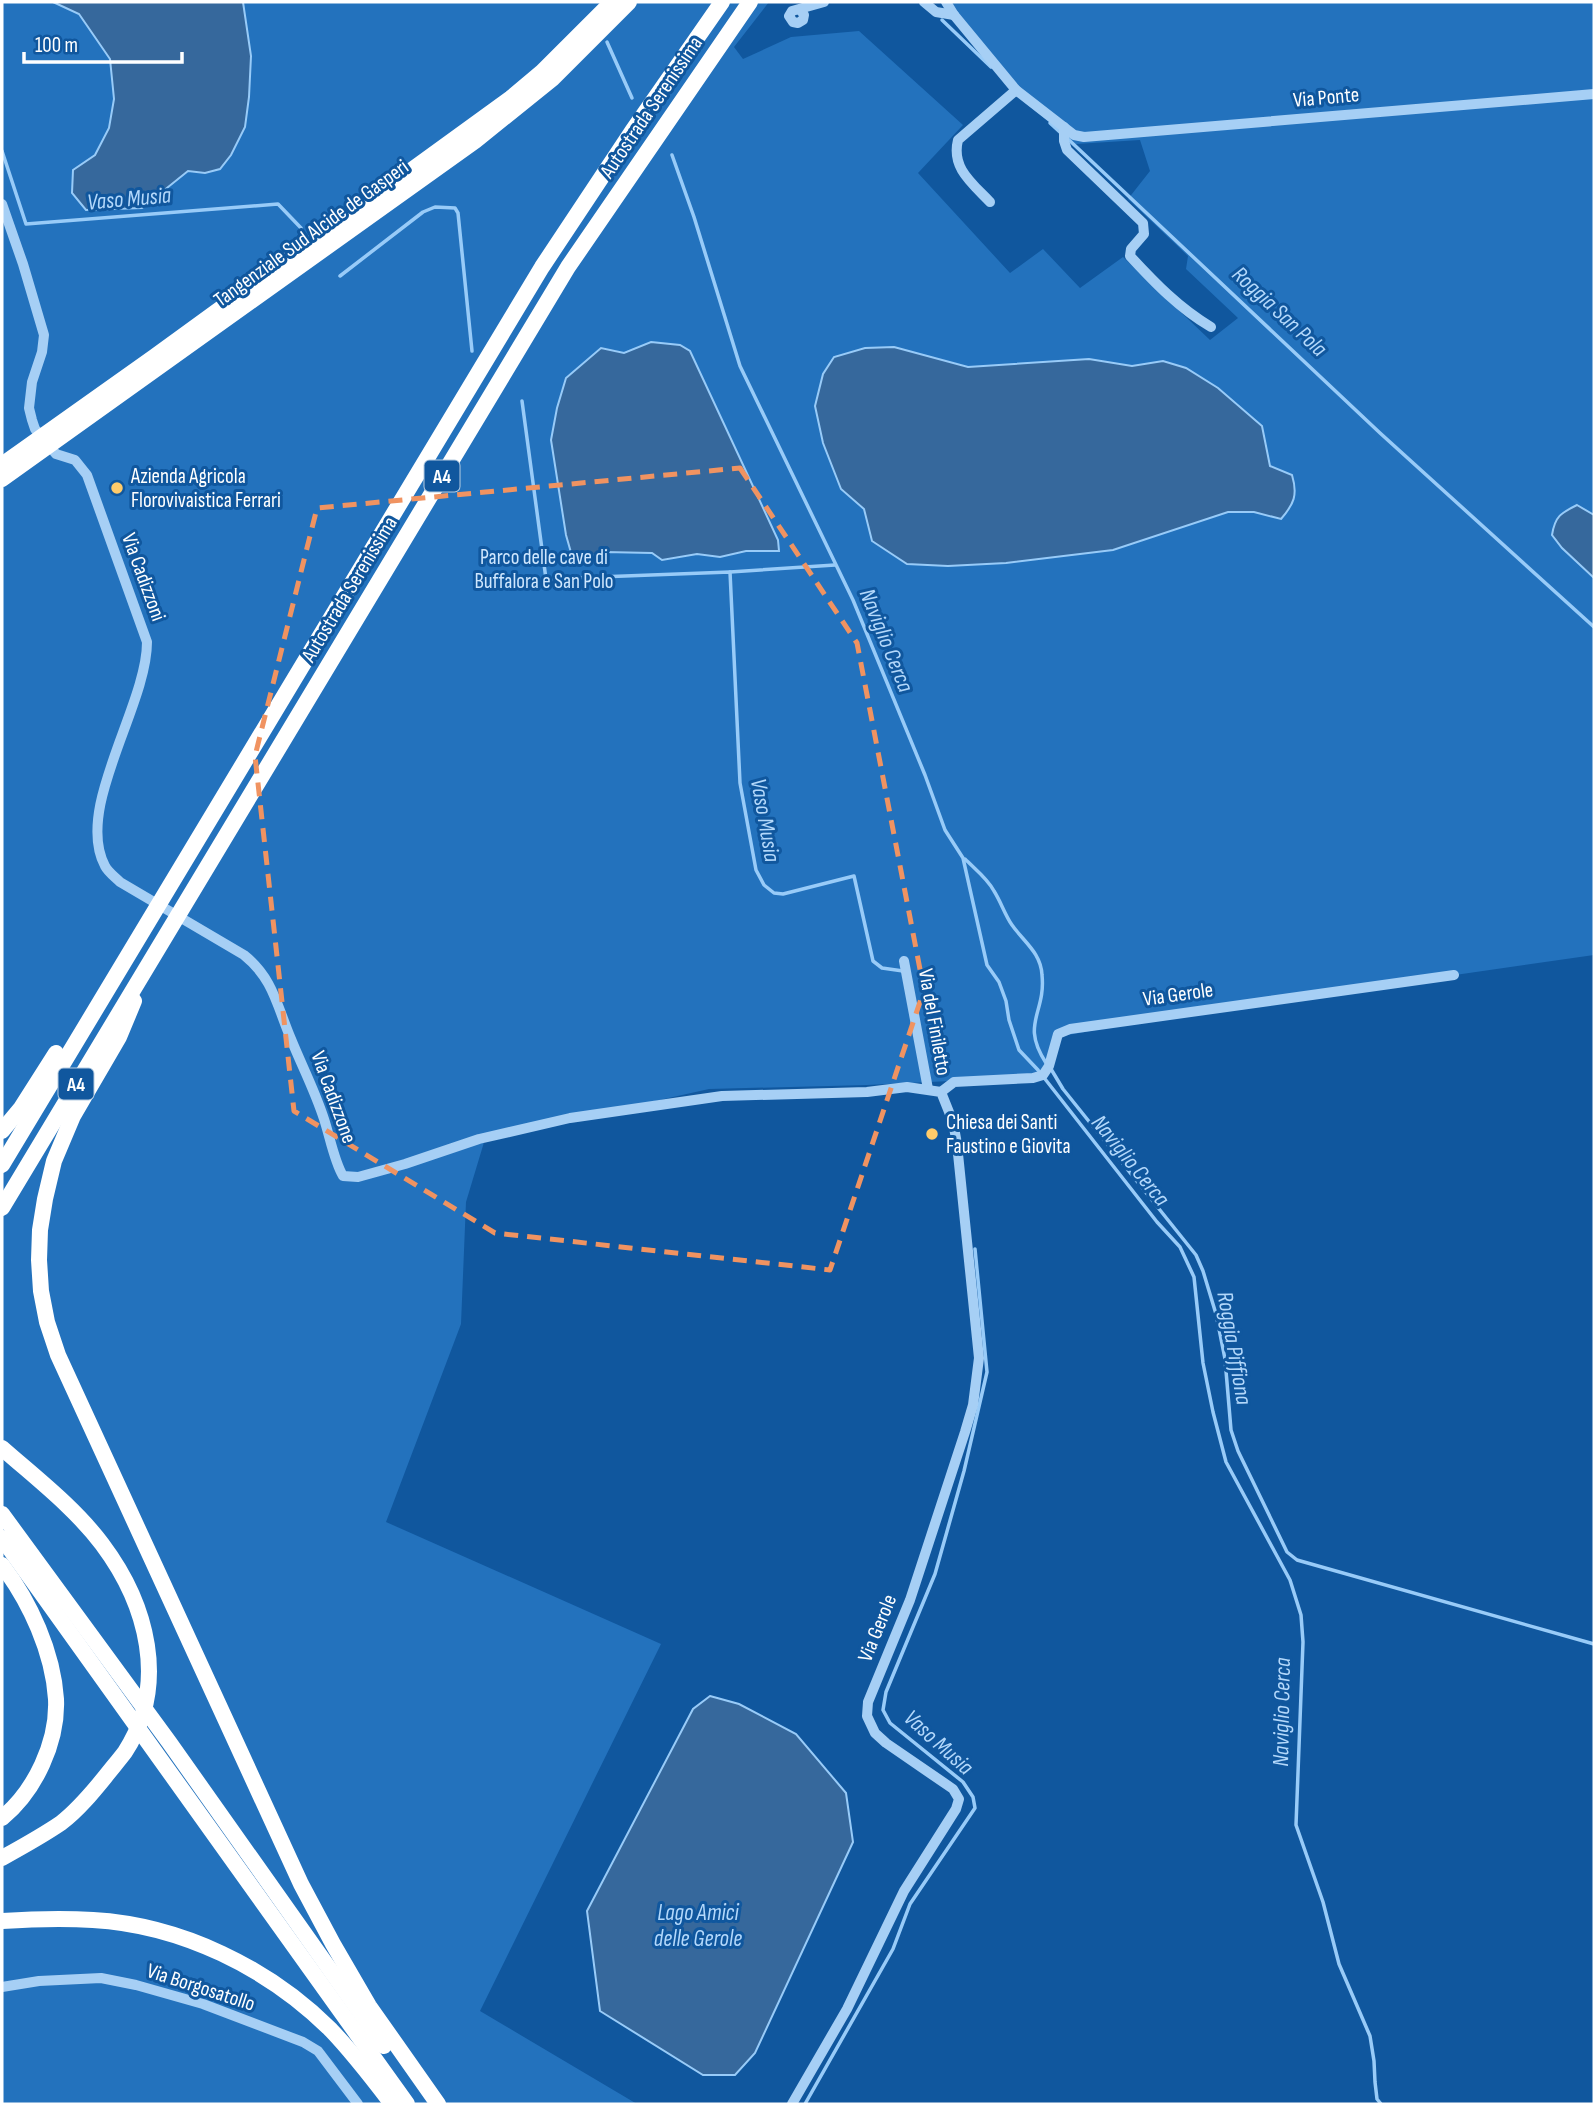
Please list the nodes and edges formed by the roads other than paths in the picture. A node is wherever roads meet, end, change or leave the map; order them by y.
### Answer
1 (612, 2) edge
2 (629, 2) edge
3 (722, 2) edge
4 (750, 2) edge
5 (824, 2) edge
6 (924, 2) edge
7 (946, 2) edge
8 (800, 9) dead end
9 (954, 15) junction
10 (1016, 90) junction
11 (1594, 94) edge
12 (1064, 127) junction
13 (990, 202) dead end
14 (2, 204) edge
15 (1211, 327) dead end
16 (46, 441) junction
17 (2, 465) edge
18 (2, 479) edge
19 (200, 930) joint
20 (131, 948) junction
21 (150, 960) junction
22 (904, 961) dead end
23 (1454, 975) dead end
24 (928, 1089) junction
25 (941, 1092) junction
26 (2, 1131) edge
27 (2, 1165) edge
28 (2, 1208) edge
29 (2, 1448) edge
30 (2, 1514) edge
31 (2, 1538) edge
32 (2, 1564) edge
33 (2, 1818) edge
34 (2, 1858) edge
35 (2, 1921) edge
36 (2, 1987) edge
37 (359, 2104) edge
38 (392, 2104) edge
39 (407, 2104) edge
40 (426, 2104) edge
41 (438, 2104) edge
42 (792, 2104) edge

1 - 16 highway, Tangenziale Sud Alcide de Gasperi
2 - 16 highway, Tangenziale Sud Alcide de Gasperi
3 - 20 highway, Autostrada Serenissima / A4
4 - 21 highway, Autostrada Serenissima / A4
5 - 8 street
6 - 9 street, Via Ponte
7 - 9 street, Via Ponte
9 - 10 street, Via Ponte
10 - 12 street, Via Ponte
10 - 13 street
11 - 12 street, Via Ponte
12 - 15 street
14 - 19 street, Via Cadizzoni
16 - 17 highway, Tangenziale Sud Alcide de Gasperi
16 - 18 highway, Tangenziale Sud Alcide de Gasperi
19 - 24 street, Via Cadizzone
20 - 26 highway
20 - 27 highway, Autostrada Serenissima / A4
21 - 28 highway, Autostrada Serenissima / A4
21 - 41 highway
22 - 24 street, Via del Finiletto
23 - 25 street, Via Gerole
24 - 25 street
25 - 42 street, Via Gerole
29 - 34 highway
30 - 40 highway
31 - 39 highway
32 - 33 highway
35 - 38 highway
36 - 37 street, Via Borgosatollo

